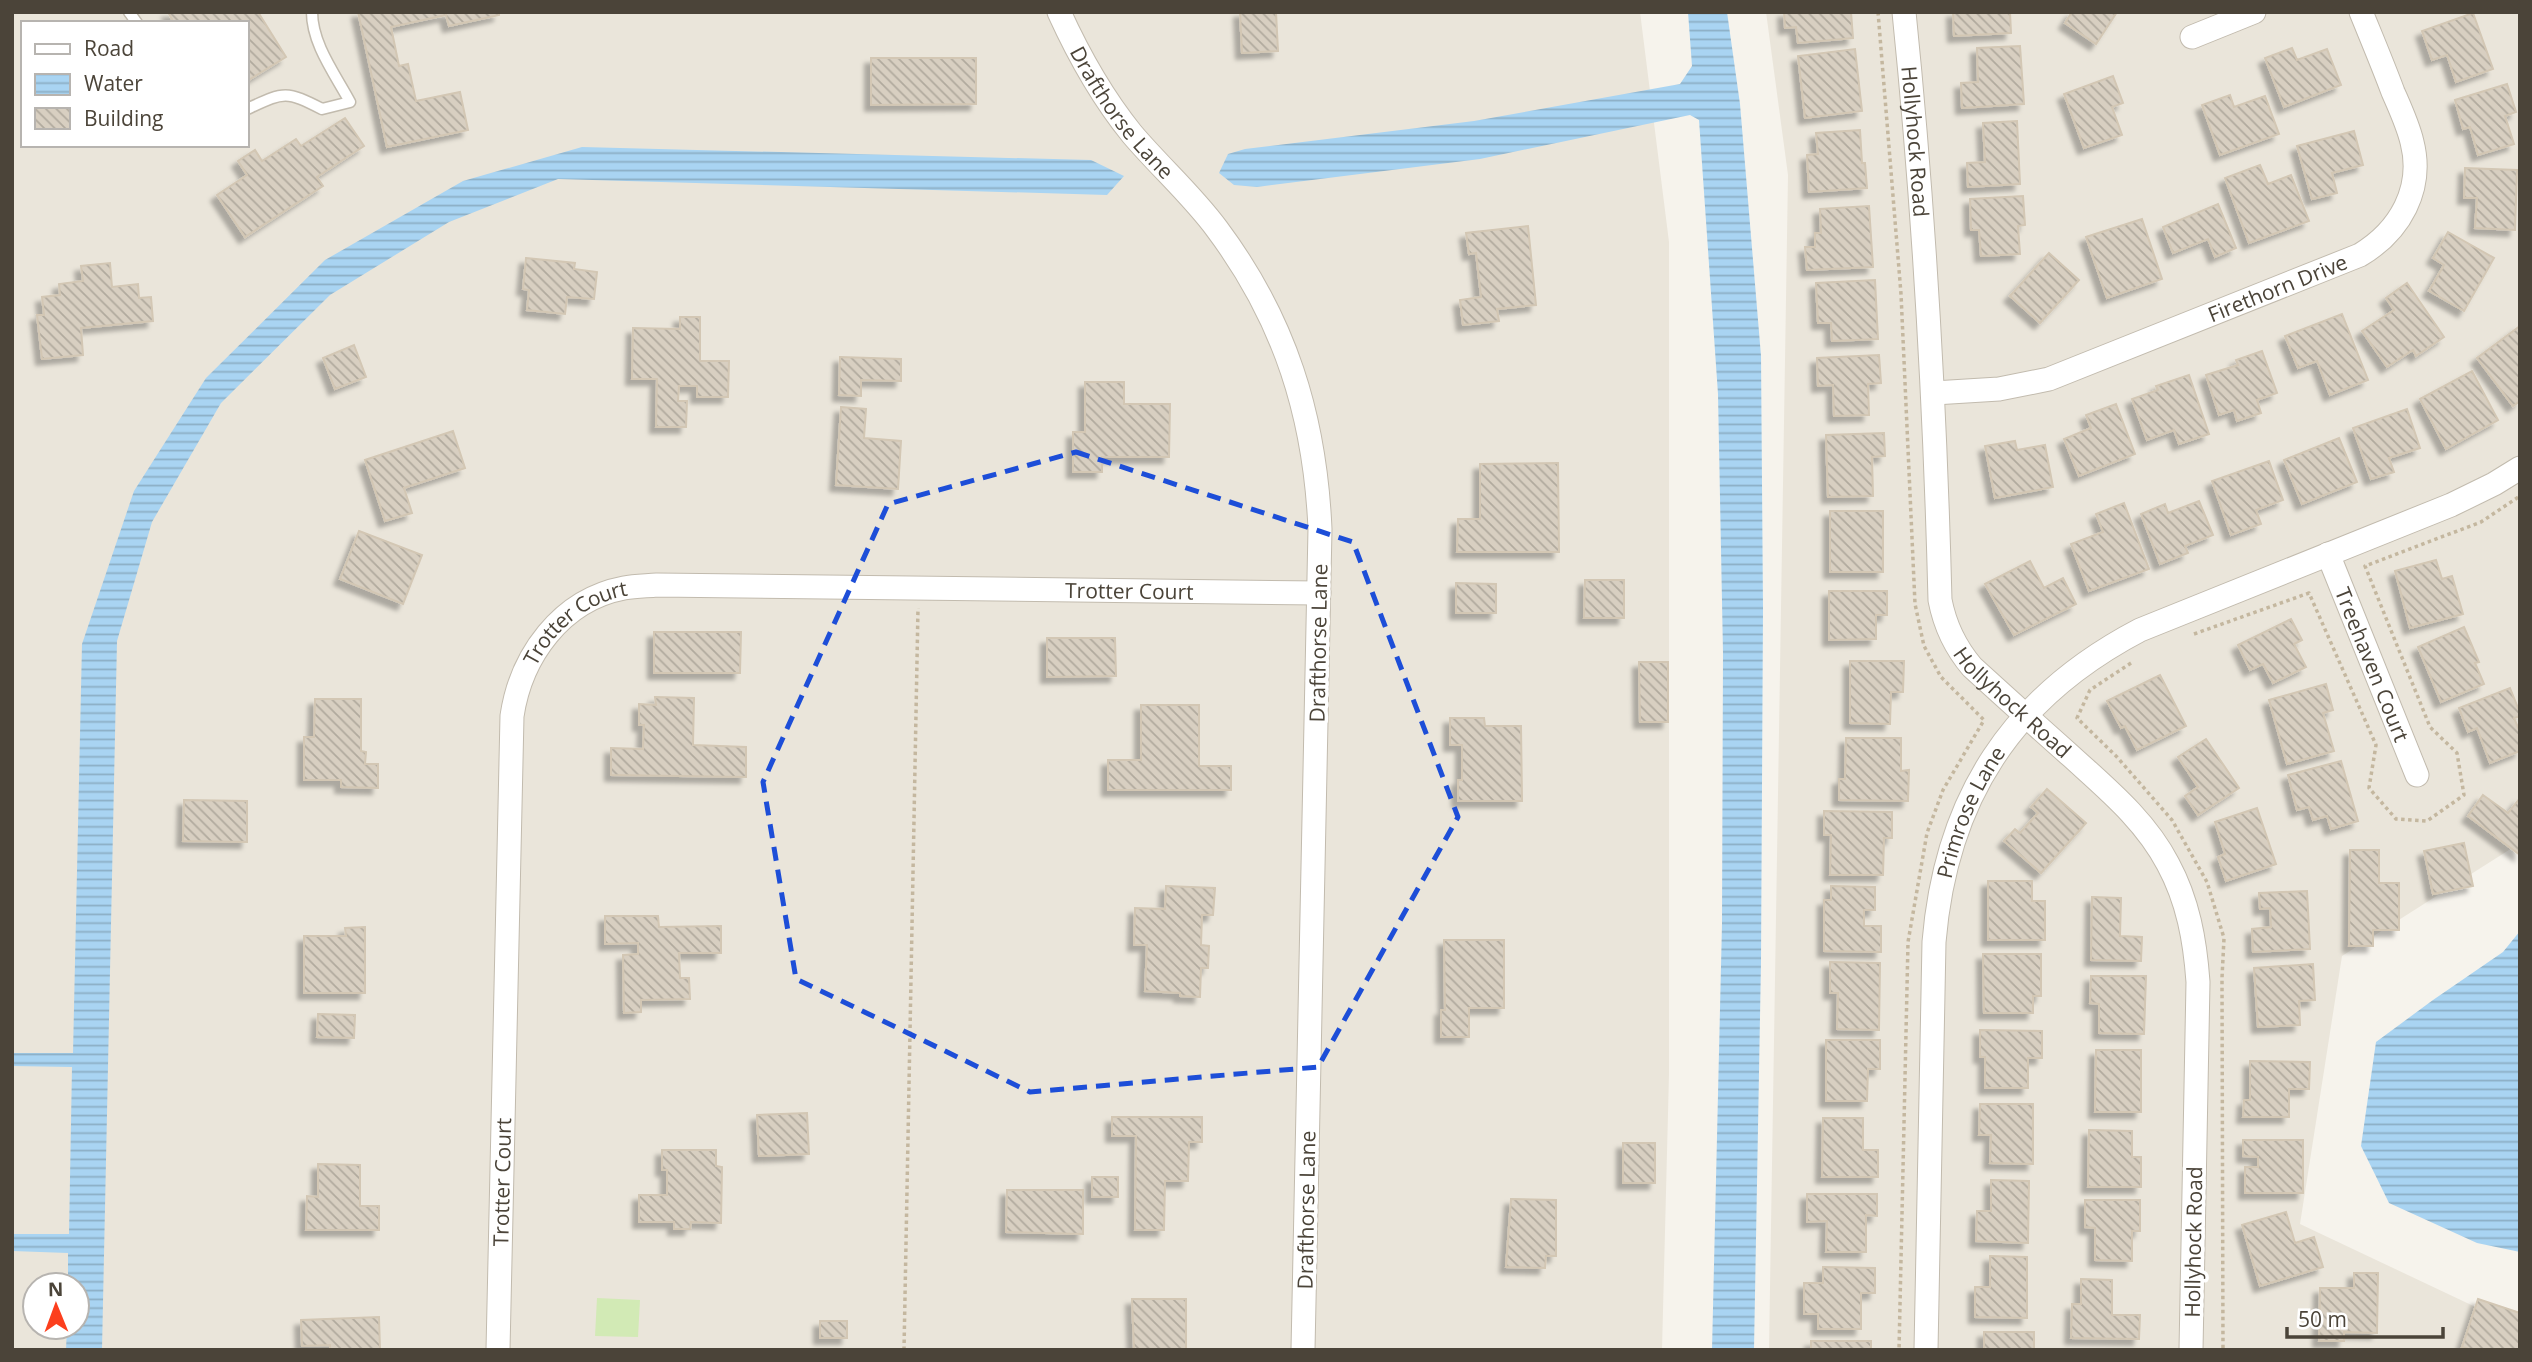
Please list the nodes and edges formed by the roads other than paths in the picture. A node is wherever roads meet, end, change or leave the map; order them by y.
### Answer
1 (312, 12) edge
2 (1059, 12) edge
3 (1904, 12) edge
4 (2254, 12) edge
5 (2361, 12) edge
6 (2192, 37) dead end
7 (248, 108) edge
8 (1934, 393) junction
9 (2520, 468) edge
10 (2328, 554) junction
11 (1319, 593) junction
12 (2025, 715) junction
13 (2417, 775) dead end
14 (498, 1350) edge
15 (1303, 1350) edge
16 (1926, 1350) edge
17 (2191, 1350) edge

1 - 7 lane
2 - 11 street, Drafthorse Lane
3 - 8 street, Hollyhock Road
4 - 6 street
5 - 8 street, Firethorn Drive
8 - 12 street, Hollyhock Road
9 - 10 street, Primrose Lane
10 - 12 street, Primrose Lane
10 - 13 street, Treehaven Court
11 - 14 street, Trotter Court
11 - 15 street, Drafthorse Lane
12 - 16 street, Primrose Lane
12 - 17 street, Hollyhock Road

